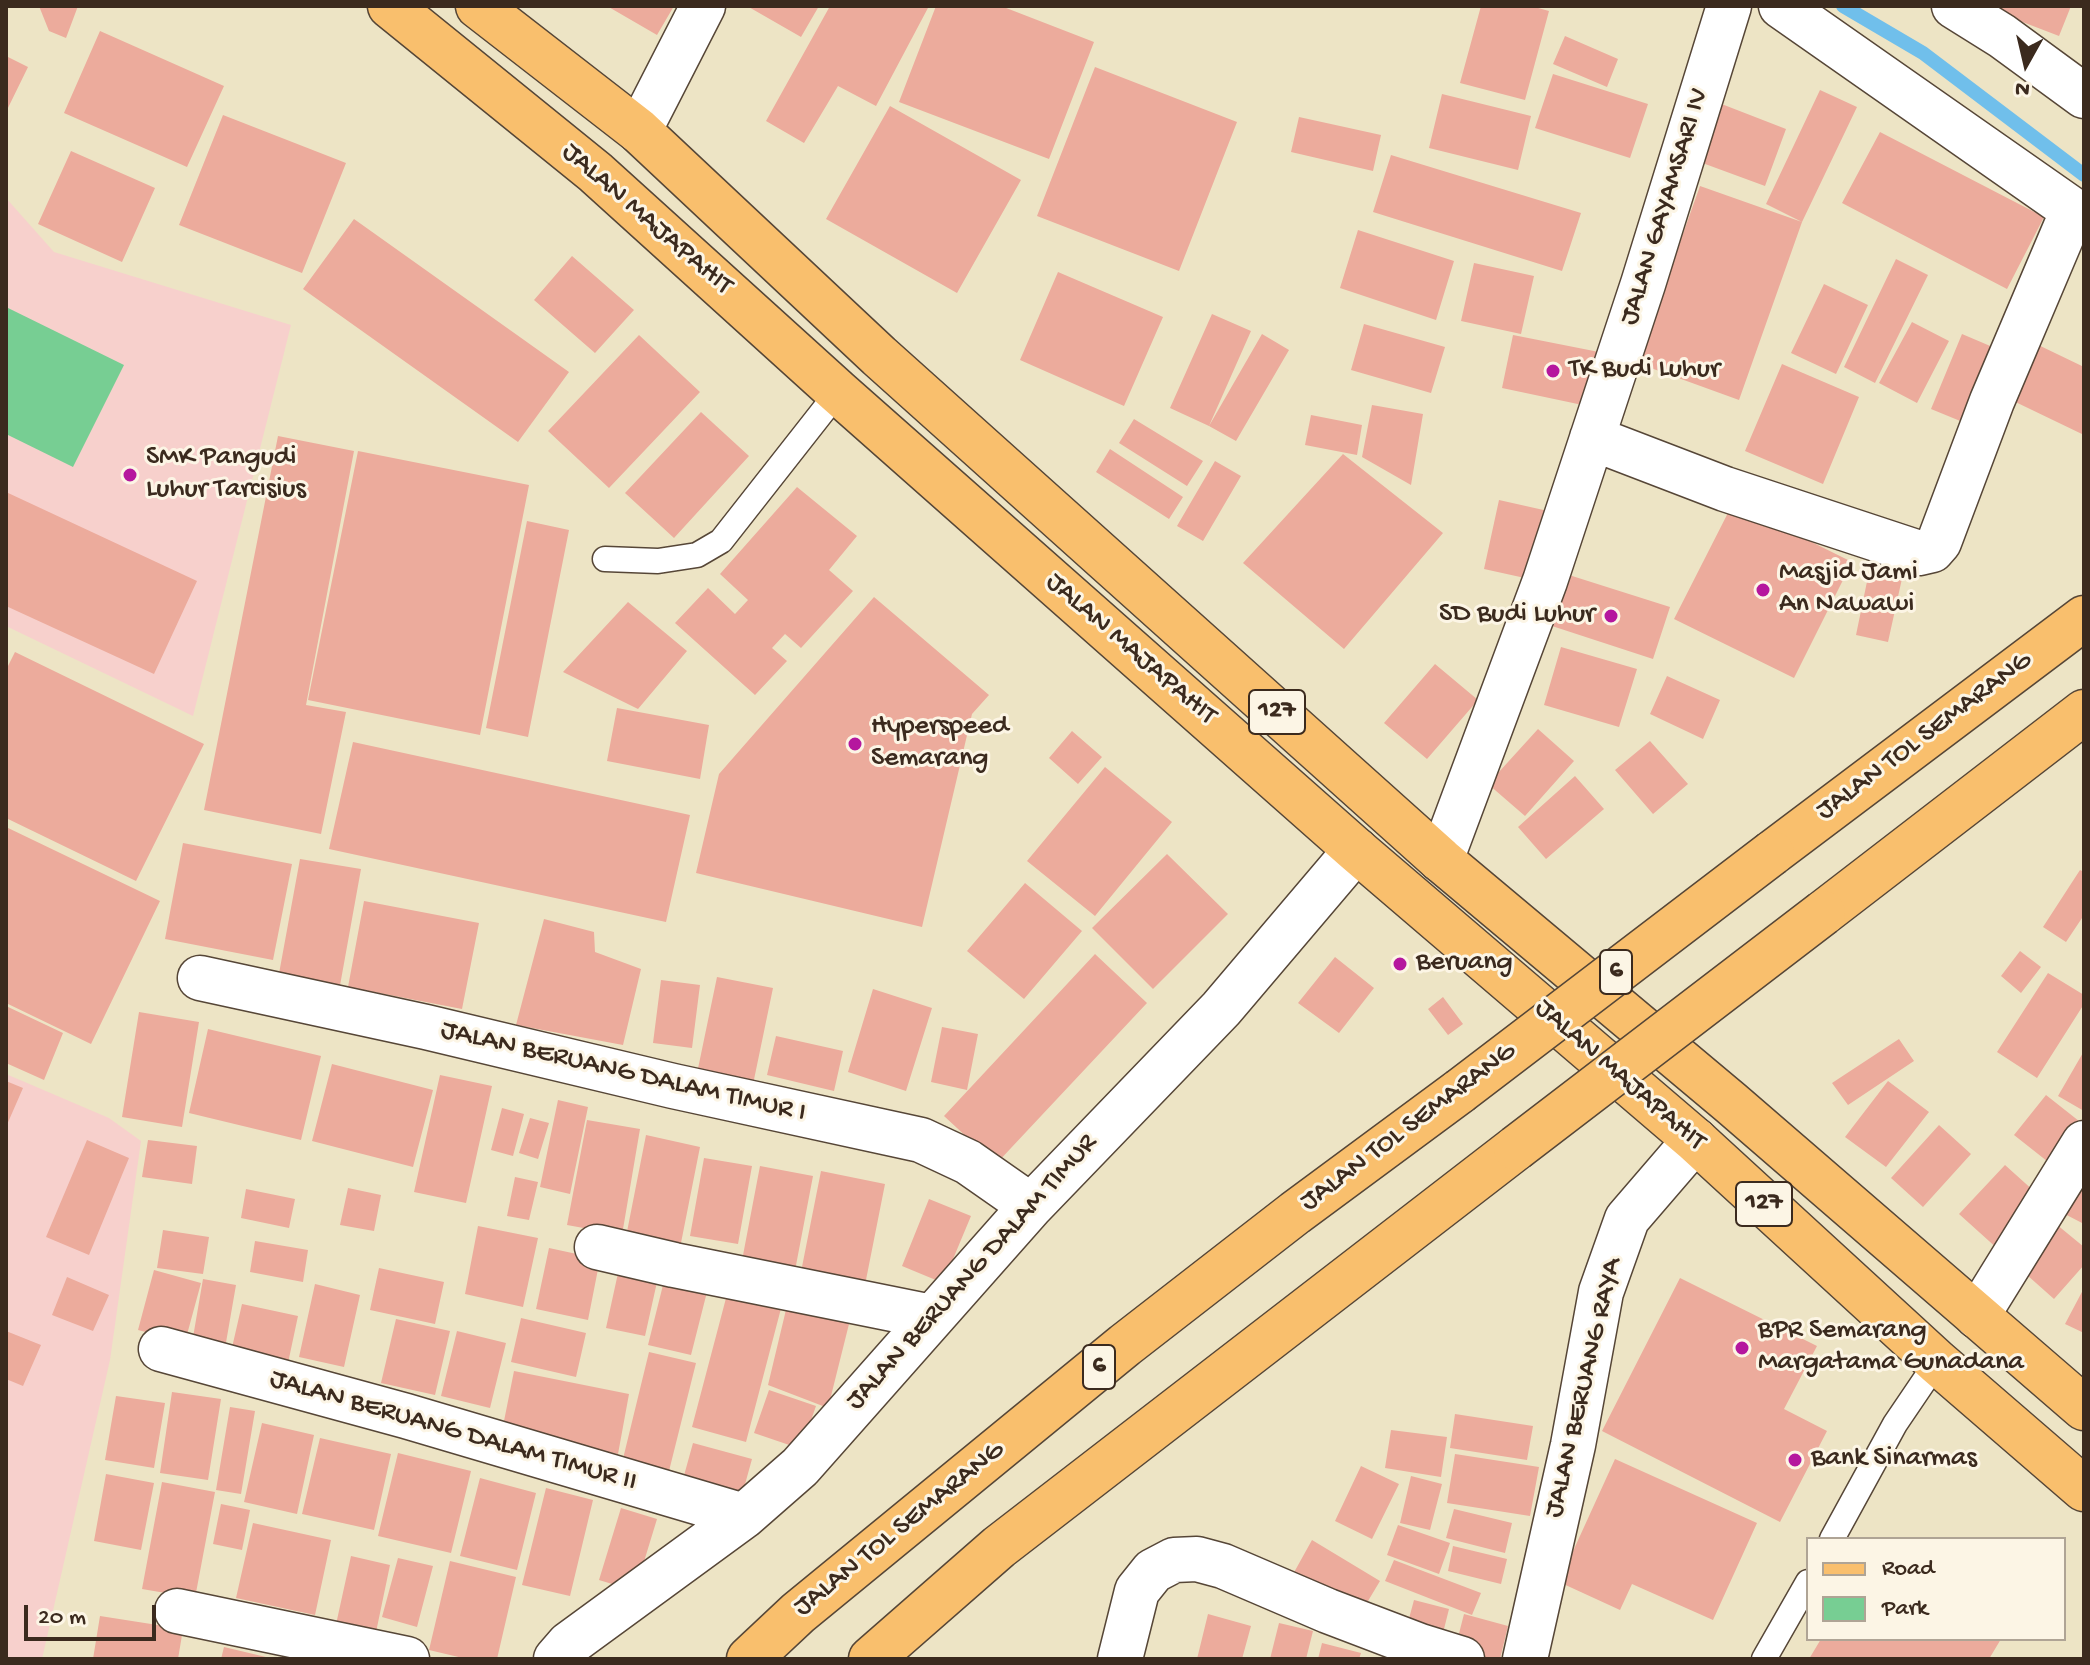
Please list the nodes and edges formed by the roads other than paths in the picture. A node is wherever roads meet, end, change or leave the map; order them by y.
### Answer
1 (390, 6) edge
2 (478, 6) edge
3 (703, 6) edge
4 (1729, 6) edge
5 (1781, 6) edge
6 (1954, 6) edge
7 (2084, 96) edge
8 (639, 131) junction
9 (2079, 214) edge
10 (838, 392) junction
11 (1592, 438) junction
12 (605, 559) dead end
13 (2084, 618) edge
14 (2084, 712) edge
15 (1356, 850) junction
16 (1441, 860) junction
17 (200, 978) dead end
18 (1695, 1140) junction
19 (2084, 1143) edge
20 (1031, 1206) junction
21 (597, 1247) dead end
22 (1977, 1316) junction
23 (932, 1317) junction
24 (161, 1349) dead end
25 (1937, 1362) junction
26 (2084, 1408) edge
27 (2084, 1489) edge
28 (744, 1516) junction
29 (1833, 1537) edge
30 (1806, 1586) edge
31 (177, 1611) dead end
32 (407, 1659) edge
33 (556, 1659) edge
34 (749, 1659) edge
35 (871, 1659) edge
36 (1120, 1659) edge
37 (1462, 1659) edge
38 (1525, 1659) edge
39 (1764, 1659) edge

1 - 10 main road, JALAN MAJAPAHIT / 127
2 - 8 main road, JALAN MAJAPAHIT / 127
3 - 8 street
4 - 11 street, JALAN GAYAMSARI IV
5 - 9 street
6 - 7 street
8 - 16 main road, JALAN MAJAPAHIT / 127
9 - 11 street
10 - 12 lane
10 - 15 main road, JALAN MAJAPAHIT / 127
11 - 16 street, JALAN GAYAMSARI IV
13 - 34 main road, JALAN TOL SEMARANG / 6, bridge
14 - 35 main road, bridge
15 - 18 main road, JALAN MAJAPAHIT / 127
15 - 20 street, JALAN BERUANG DALAM TIMUR
16 - 22 main road, JALAN MAJAPAHIT / 127
17 - 20 street, JALAN BERUANG DALAM TIMUR I
18 - 25 main road, JALAN MAJAPAHIT / 127
18 - 38 street, JALAN BERUANG RAYA
19 - 22 street
20 - 23 street, JALAN BERUANG DALAM TIMUR
21 - 23 street
22 - 26 main road, JALAN MAJAPAHIT / 127
23 - 28 street, JALAN BERUANG DALAM TIMUR
24 - 28 street, JALAN BERUANG DALAM TIMUR II
25 - 27 main road, JALAN MAJAPAHIT / 127
25 - 29 lane
28 - 33 street, JALAN BERUANG DALAM TIMUR
30 - 39 lane
31 - 32 street
36 - 37 street

